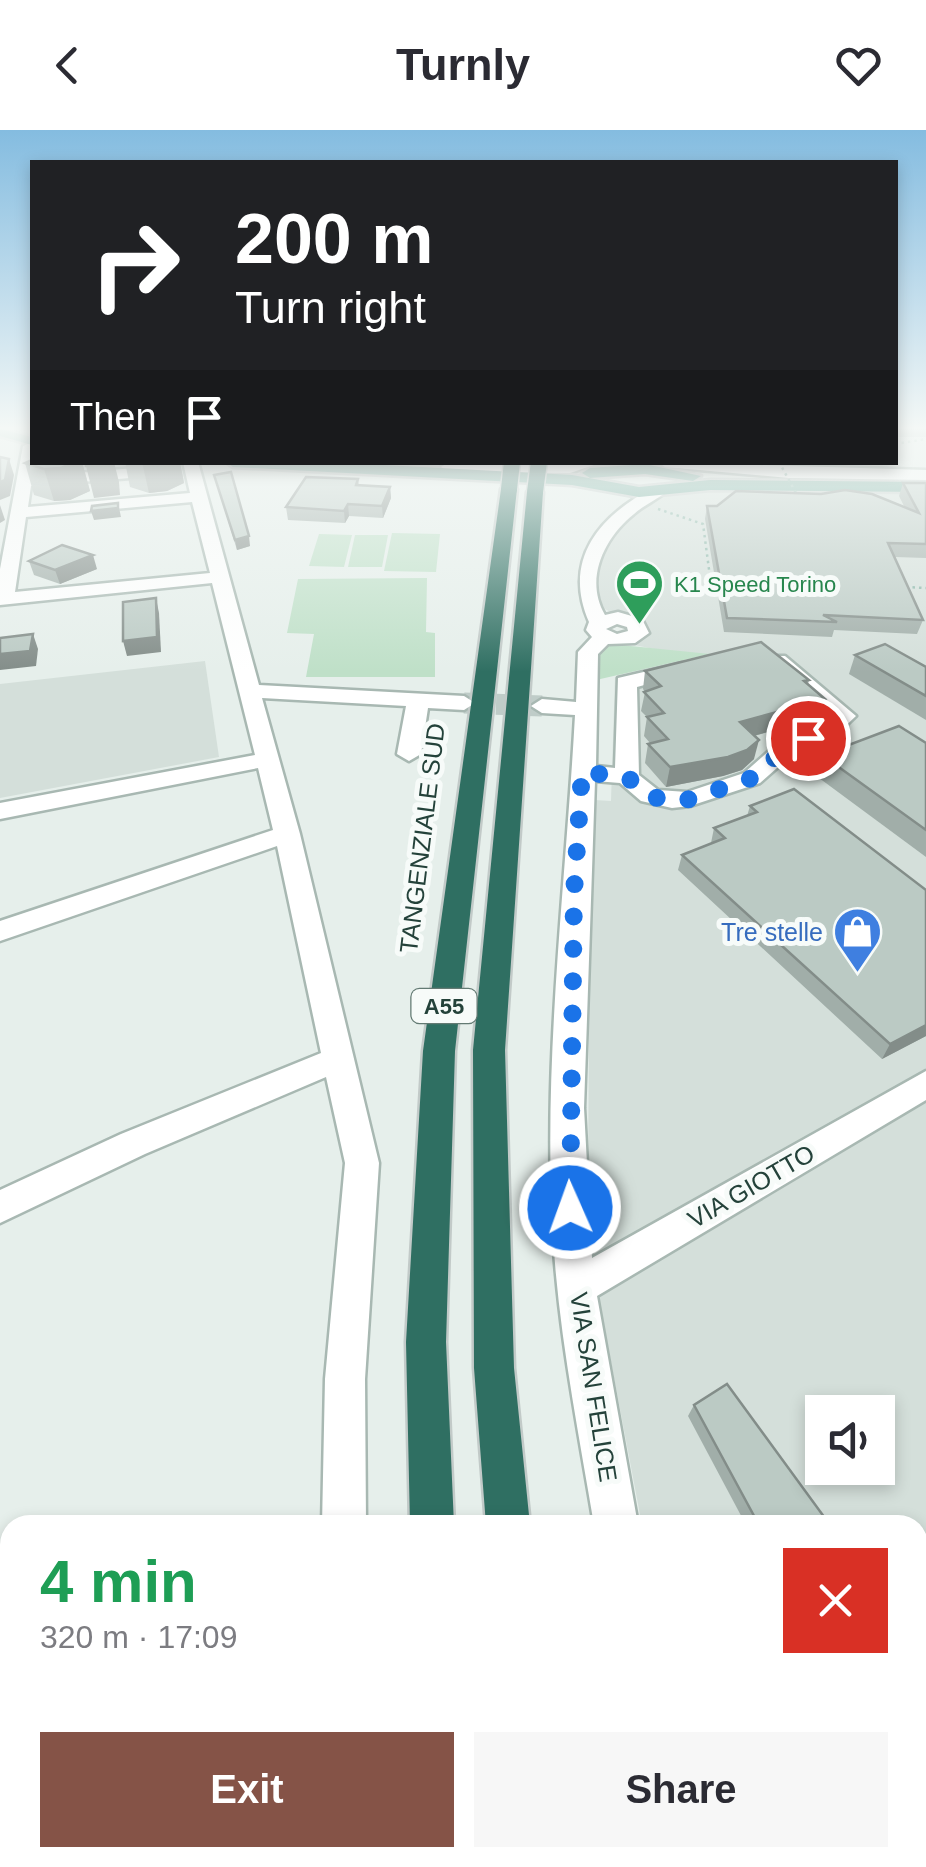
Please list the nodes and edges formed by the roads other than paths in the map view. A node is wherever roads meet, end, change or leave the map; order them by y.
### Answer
1 (112, 510) edge
2 (202, 510) edge
3 (507, 510) edge
4 (511, 510) edge
5 (623, 510) edge
6 (625, 510) edge
7 (622, 513) junction
8 (13, 525) edge
9 (220, 576) junction
10 (2, 599) edge
11 (757, 650) edge
12 (712, 662) edge
13 (251, 697) junction
14 (346, 698) junction
15 (418, 701) junction
16 (464, 703) tunnel mouth
17 (542, 706) tunnel mouth
18 (586, 713) junction
19 (629, 721) junction
20 (265, 750) junction
21 (409, 754) dead end
22 (582, 772) junction
23 (627, 777) junction
24 (0, 811) edge
25 (286, 834) junction
26 (0, 931) edge
27 (338, 1058) junction
28 (926, 1084) edge
29 (0, 1207) edge
30 (577, 1288) junction
31 (344, 1515) edge
32 (432, 1515) edge
33 (507, 1515) edge
34 (614, 1515) edge

1 - 8 street
2 - 9 street
3 - 32 highway, TANGENZIALE SUD / A55
4 - 33 highway, TANGENZIALE SUD / A55
5 - 7 street
6 - 7 street, VIA SAN FELICE
7 - 18 street, VIA SAN FELICE
8 - 10 street
9 - 10 street
9 - 13 street
11 - 23 street
12 - 19 street
13 - 14 street
13 - 20 street
14 - 15 street
14 - 20 street
15 - 16 street
15 - 21 street
17 - 18 street
18 - 19 street
18 - 22 street, VIA SAN FELICE
19 - 23 street
20 - 24 street
20 - 25 street
22 - 23 street
22 - 30 street, VIA SAN FELICE
25 - 26 street
25 - 27 street
27 - 29 street
27 - 31 street
28 - 30 street, VIA GIOTTO
30 - 34 street, VIA SAN FELICE

